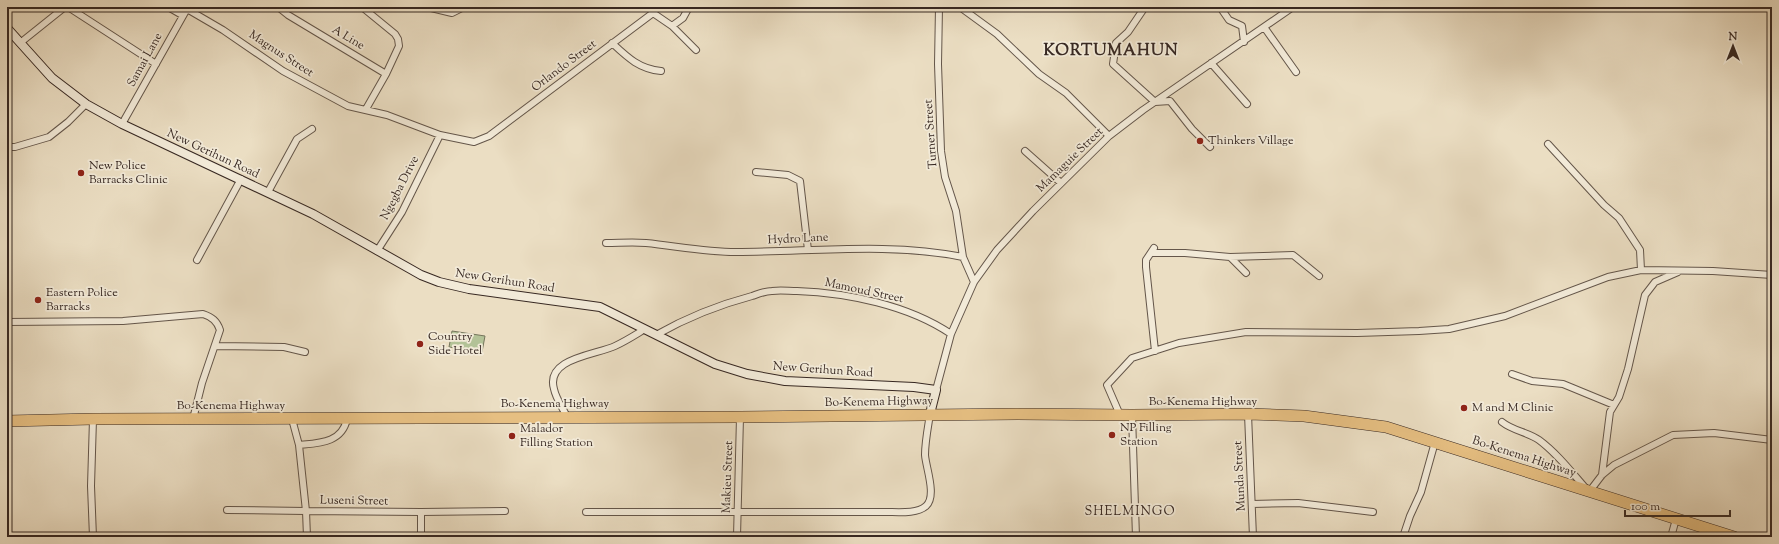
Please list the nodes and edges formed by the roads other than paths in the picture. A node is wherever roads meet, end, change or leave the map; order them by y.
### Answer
1 (65, 7) edge
2 (68, 7) edge
3 (168, 7) edge
4 (278, 7) edge
5 (362, 7) edge
6 (427, 7) edge
7 (464, 7) edge
8 (648, 7) edge
9 (689, 7) edge
10 (939, 7) edge
11 (960, 7) edge
12 (1145, 7) edge
13 (1220, 7) edge
14 (1293, 7) edge
15 (187, 8) edge
16 (653, 13) junction
17 (182, 15) junction
18 (672, 26) junction
19 (1264, 27) junction
20 (7, 28) edge
21 (1244, 42) junction
22 (20, 43) junction
23 (612, 43) junction
24 (696, 50) dead end
25 (1211, 63) junction
26 (156, 64) junction
27 (661, 71) dead end
28 (1296, 72) dead end
29 (386, 74) junction
30 (1155, 102) junction
31 (86, 104) junction
32 (1246, 104) dead end
33 (366, 109) junction
34 (122, 124) junction
35 (312, 129) dead end
36 (440, 135) junction
37 (1109, 136) junction
38 (1548, 144) dead end
39 (7, 147) edge
40 (1210, 147) dead end
41 (1026, 151) dead end
42 (756, 172) dead end
43 (241, 179) junction
44 (1061, 183) junction
45 (268, 192) junction
46 (606, 243) dead end
47 (808, 250) junction
48 (377, 251) junction
49 (963, 257) junction
50 (1230, 257) junction
51 (197, 260) dead end
52 (1641, 270) junction
53 (1682, 270) junction
54 (1246, 272) dead end
55 (1772, 275) edge
56 (1319, 276) dead end
57 (974, 282) junction
58 (7, 322) edge
59 (645, 329) junction
60 (951, 334) junction
61 (656, 335) junction
62 (215, 346) junction
63 (1155, 351) junction
64 (305, 352) dead end
65 (1512, 374) dead end
66 (936, 390) junction
67 (1614, 405) junction
68 (930, 414) junction
69 (1248, 414) junction
70 (1120, 415) junction
71 (1132, 415) junction
72 (567, 417) junction
73 (740, 417) junction
74 (93, 419) junction
75 (193, 419) junction
76 (292, 419) junction
77 (346, 419) junction
78 (7, 421) edge
79 (1502, 422) dead end
80 (1772, 440) edge
81 (1435, 442) junction
82 (299, 444) junction
83 (1602, 475) junction
84 (1589, 492) junction
85 (1252, 504) junction
86 (227, 510) dead end
87 (306, 511) junction
88 (505, 511) dead end
89 (421, 512) junction
90 (586, 512) dead end
91 (738, 512) junction
92 (1373, 512) dead end
93 (1676, 519) junction
94 (93, 537) edge
95 (308, 537) edge
96 (421, 537) edge
97 (737, 537) edge
98 (1136, 537) edge
99 (1253, 537) edge
100 (1403, 537) edge
101 (1671, 537) edge
102 (1734, 537) edge

1 - 22 street
2 - 26 street
3 - 17 street
4 - 29 street, A Line
5 - 29 street
6 - 7 street
8 - 16 street
9 - 18 street
10 - 49 street, Turner Street
11 - 37 street
12 - 30 street
13 - 21 street
14 - 19 street, Mamaguie Street
15 - 17 street, Samai Lane
15 - 33 street, Magnus Street
16 - 18 street
16 - 23 street, Orlando Street
17 - 26 street, Samai Lane
18 - 24 street
19 - 21 street, Mamaguie Street
19 - 28 street
20 - 22 street, New Gerihun Road
21 - 25 street, Mamaguie Street
22 - 31 street, New Gerihun Road
23 - 27 street
23 - 36 street, Orlando Street
25 - 30 street, Mamaguie Street
25 - 32 street
26 - 34 street, Samai Lane
29 - 33 street
30 - 37 street, Mamaguie Street
30 - 40 street
31 - 34 street, New Gerihun Road
31 - 39 street
33 - 36 street, Magnus Street
34 - 43 street, New Gerihun Road
35 - 45 street
36 - 48 street, Ngegba Drive
37 - 44 street, Mamaguie Street
38 - 52 street
41 - 44 street
42 - 47 street
43 - 45 street, New Gerihun Road
43 - 51 street
44 - 57 street, Mamaguie Street
45 - 48 street, New Gerihun Road
46 - 47 street, Hydro Lane
47 - 49 street, Hydro Lane
48 - 59 street, New Gerihun Road
49 - 57 street
50 - 54 street
50 - 56 street
50 - 63 street
52 - 53 street
52 - 63 street
53 - 55 street
53 - 67 street
57 - 60 street, Mamaguie Street
58 - 62 street
59 - 61 street, New Gerihun Road
59 - 72 street
60 - 61 street, Mamoud Street
60 - 66 street, Mamaguie Street
61 - 66 street, New Gerihun Road
62 - 64 street
62 - 75 street
63 - 70 street
65 - 67 street
66 - 68 street
67 - 83 street
68 - 70 highway, Bo-Kenema Highway
68 - 73 highway, Bo-Kenema Highway
68 - 91 street
69 - 71 highway, Bo-Kenema Highway
69 - 81 highway, Bo-Kenema Highway
69 - 85 street, Munda Street
70 - 71 highway, Bo-Kenema Highway
71 - 98 street
72 - 73 highway, Bo-Kenema Highway
72 - 77 highway, Bo-Kenema Highway
73 - 91 street, Makieu Street
74 - 75 highway, Bo-Kenema Highway
74 - 78 highway, Bo-Kenema Highway
74 - 94 street
75 - 76 highway, Bo-Kenema Highway
76 - 77 highway, Bo-Kenema Highway
76 - 82 street, Luseni Street
77 - 82 street
79 - 84 street
80 - 83 street
81 - 84 highway, Bo-Kenema Highway
81 - 100 street
82 - 87 street, Luseni Street
83 - 84 street
84 - 93 highway, Bo-Kenema Highway
85 - 92 street
85 - 99 street, Munda Street
86 - 87 street
87 - 89 street, Luseni Street
87 - 95 street
88 - 89 street, Luseni Street
89 - 96 street
90 - 91 street
91 - 97 street, Makieu Street
93 - 101 street
93 - 102 highway, Bo-Kenema Highway

